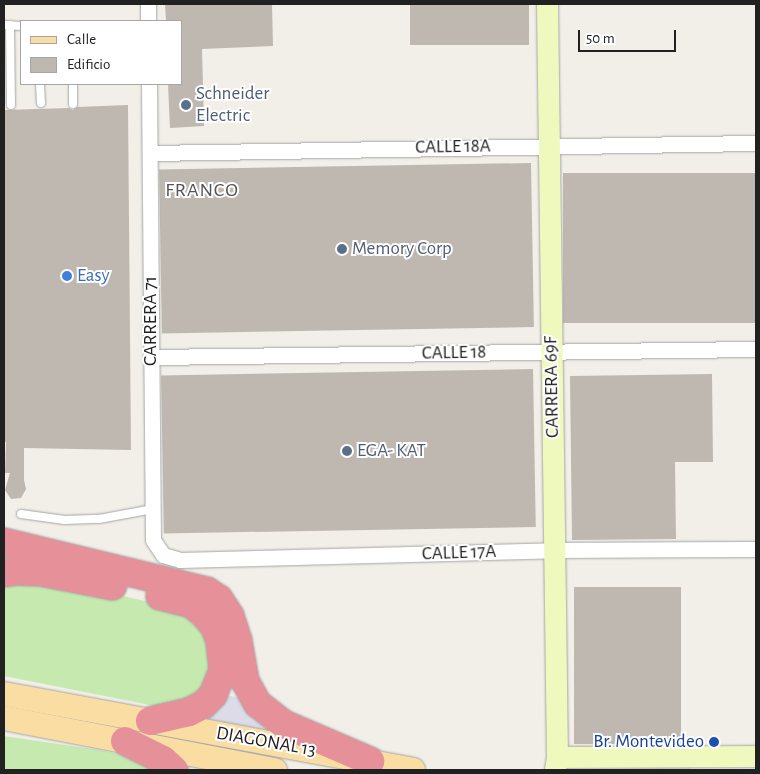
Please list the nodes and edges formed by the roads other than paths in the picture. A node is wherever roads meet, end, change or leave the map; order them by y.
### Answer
1 (148, 4) edge
2 (547, 4) edge
3 (148, 20) edge
4 (7, 25) edge
5 (20, 26) edge
6 (40, 85) edge
7 (73, 85) edge
8 (149, 85) edge
9 (41, 103) dead end
10 (73, 104) dead end
11 (11, 105) dead end
12 (756, 143) edge
13 (549, 145) junction
14 (150, 154) junction
15 (756, 348) edge
16 (552, 351) junction
17 (151, 357) junction
18 (152, 510) junction
19 (21, 514) dead end
20 (4, 542) edge
21 (756, 549) edge
22 (554, 550) junction
23 (163, 555) joint
24 (4, 573) edge
25 (4, 694) edge
26 (4, 718) edge
27 (150, 721) junction
28 (120, 732) junction
29 (756, 756) edge
30 (370, 761) junction
31 (556, 764) edge
32 (174, 770) edge
33 (275, 770) edge
34 (413, 770) edge

1 - 3 street
2 - 13 street, CARRERA 69F
4 - 5 lane
4 - 11 lane
6 - 9 lane
7 - 10 lane
8 - 14 street, CARRERA 71
12 - 13 street, CALLE 18A
13 - 14 street, CALLE 18A
13 - 16 street, CARRERA 69F
14 - 17 street, CARRERA 71
15 - 16 street, CALLE 18
16 - 17 street, CALLE 18
16 - 22 street, CARRERA 69F
17 - 18 street, CARRERA 71
18 - 19 lane
18 - 23 street, CARRERA 71
20 - 30 highway
21 - 22 street, CALLE 17A
22 - 23 street, CALLE 17A
22 - 31 street, CARRERA 69F
24 - 27 highway
25 - 28 main road
26 - 28 main road
27 - 28 main road, DIAGONAL 13
27 - 30 main road, DIAGONAL 13
28 - 32 highway
28 - 33 main road, DIAGONAL 13
29 - 31 street
30 - 34 main road, DIAGONAL 13

